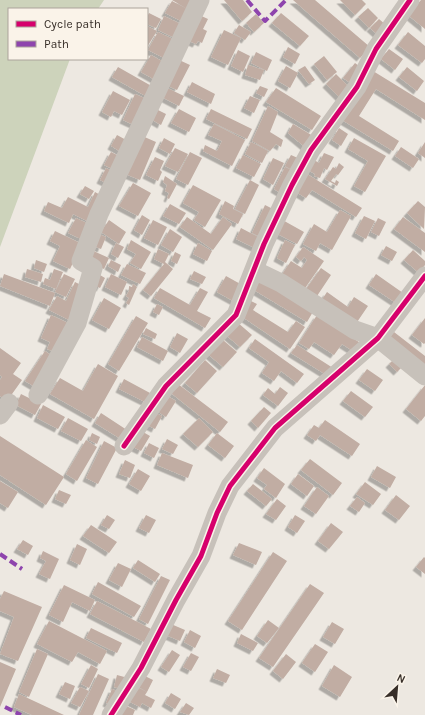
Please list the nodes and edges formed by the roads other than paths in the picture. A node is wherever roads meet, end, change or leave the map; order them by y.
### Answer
1 (200, 0) edge
2 (410, 0) edge
3 (254, 270) junction
4 (425, 276) edge
5 (378, 338) junction
6 (425, 376) edge
7 (38, 395) dead end
8 (124, 446) dead end
9 (111, 715) edge

1 - 7 street
2 - 3 street
3 - 5 street
3 - 8 street
4 - 5 street
5 - 6 street
5 - 9 street

